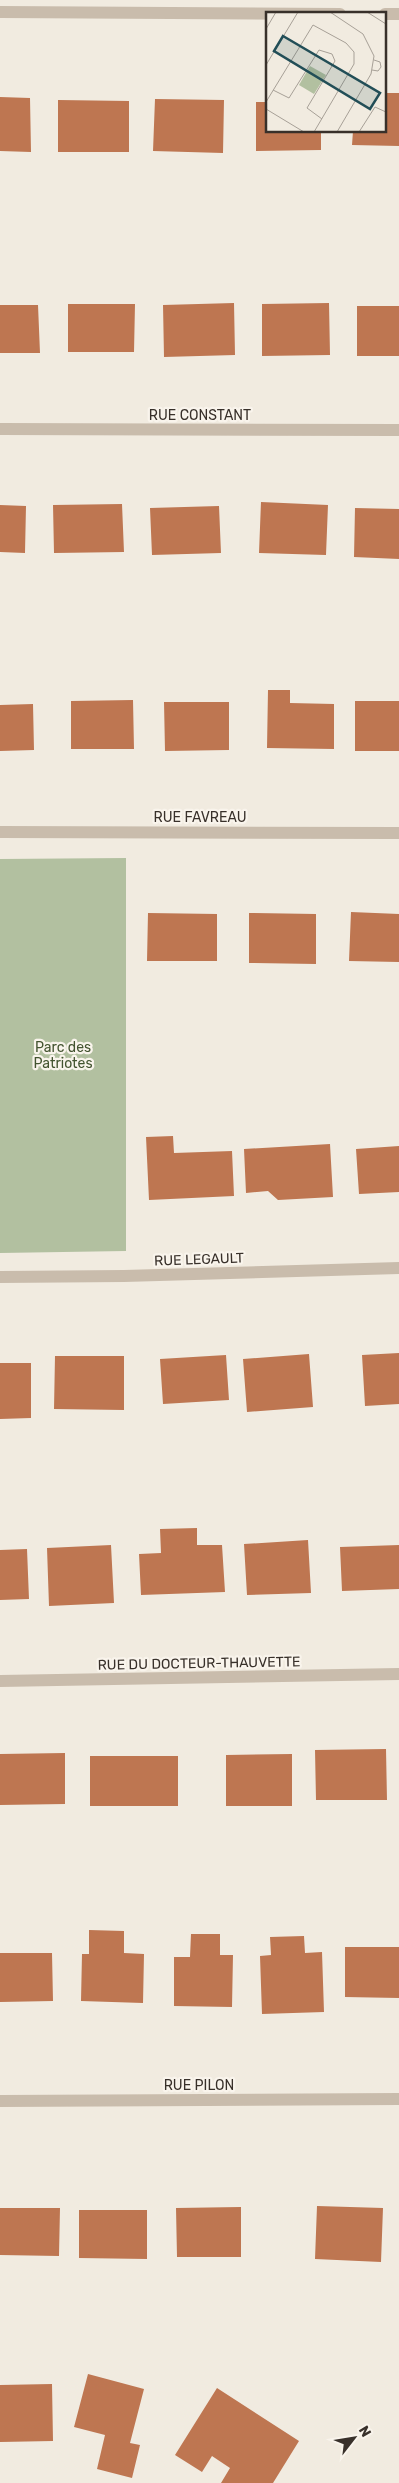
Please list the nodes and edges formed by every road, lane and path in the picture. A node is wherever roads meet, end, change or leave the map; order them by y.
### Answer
1 (0, 12) edge
2 (266, 14) edge
3 (386, 14) edge
4 (399, 14) edge
5 (0, 429) edge
6 (399, 430) edge
7 (0, 832) edge
8 (399, 833) edge
9 (399, 1268) edge
10 (0, 1277) edge
11 (399, 1674) edge
12 (0, 1681) edge
13 (399, 2099) edge
14 (0, 2101) edge

1 - 2 street
3 - 4 street
5 - 6 street, RUE CONSTANT
7 - 8 street, RUE FAVREAU
9 - 10 street, RUE LEGAULT
11 - 12 street, RUE DU DOCTEUR-THAUVETTE
13 - 14 street, RUE PILON

